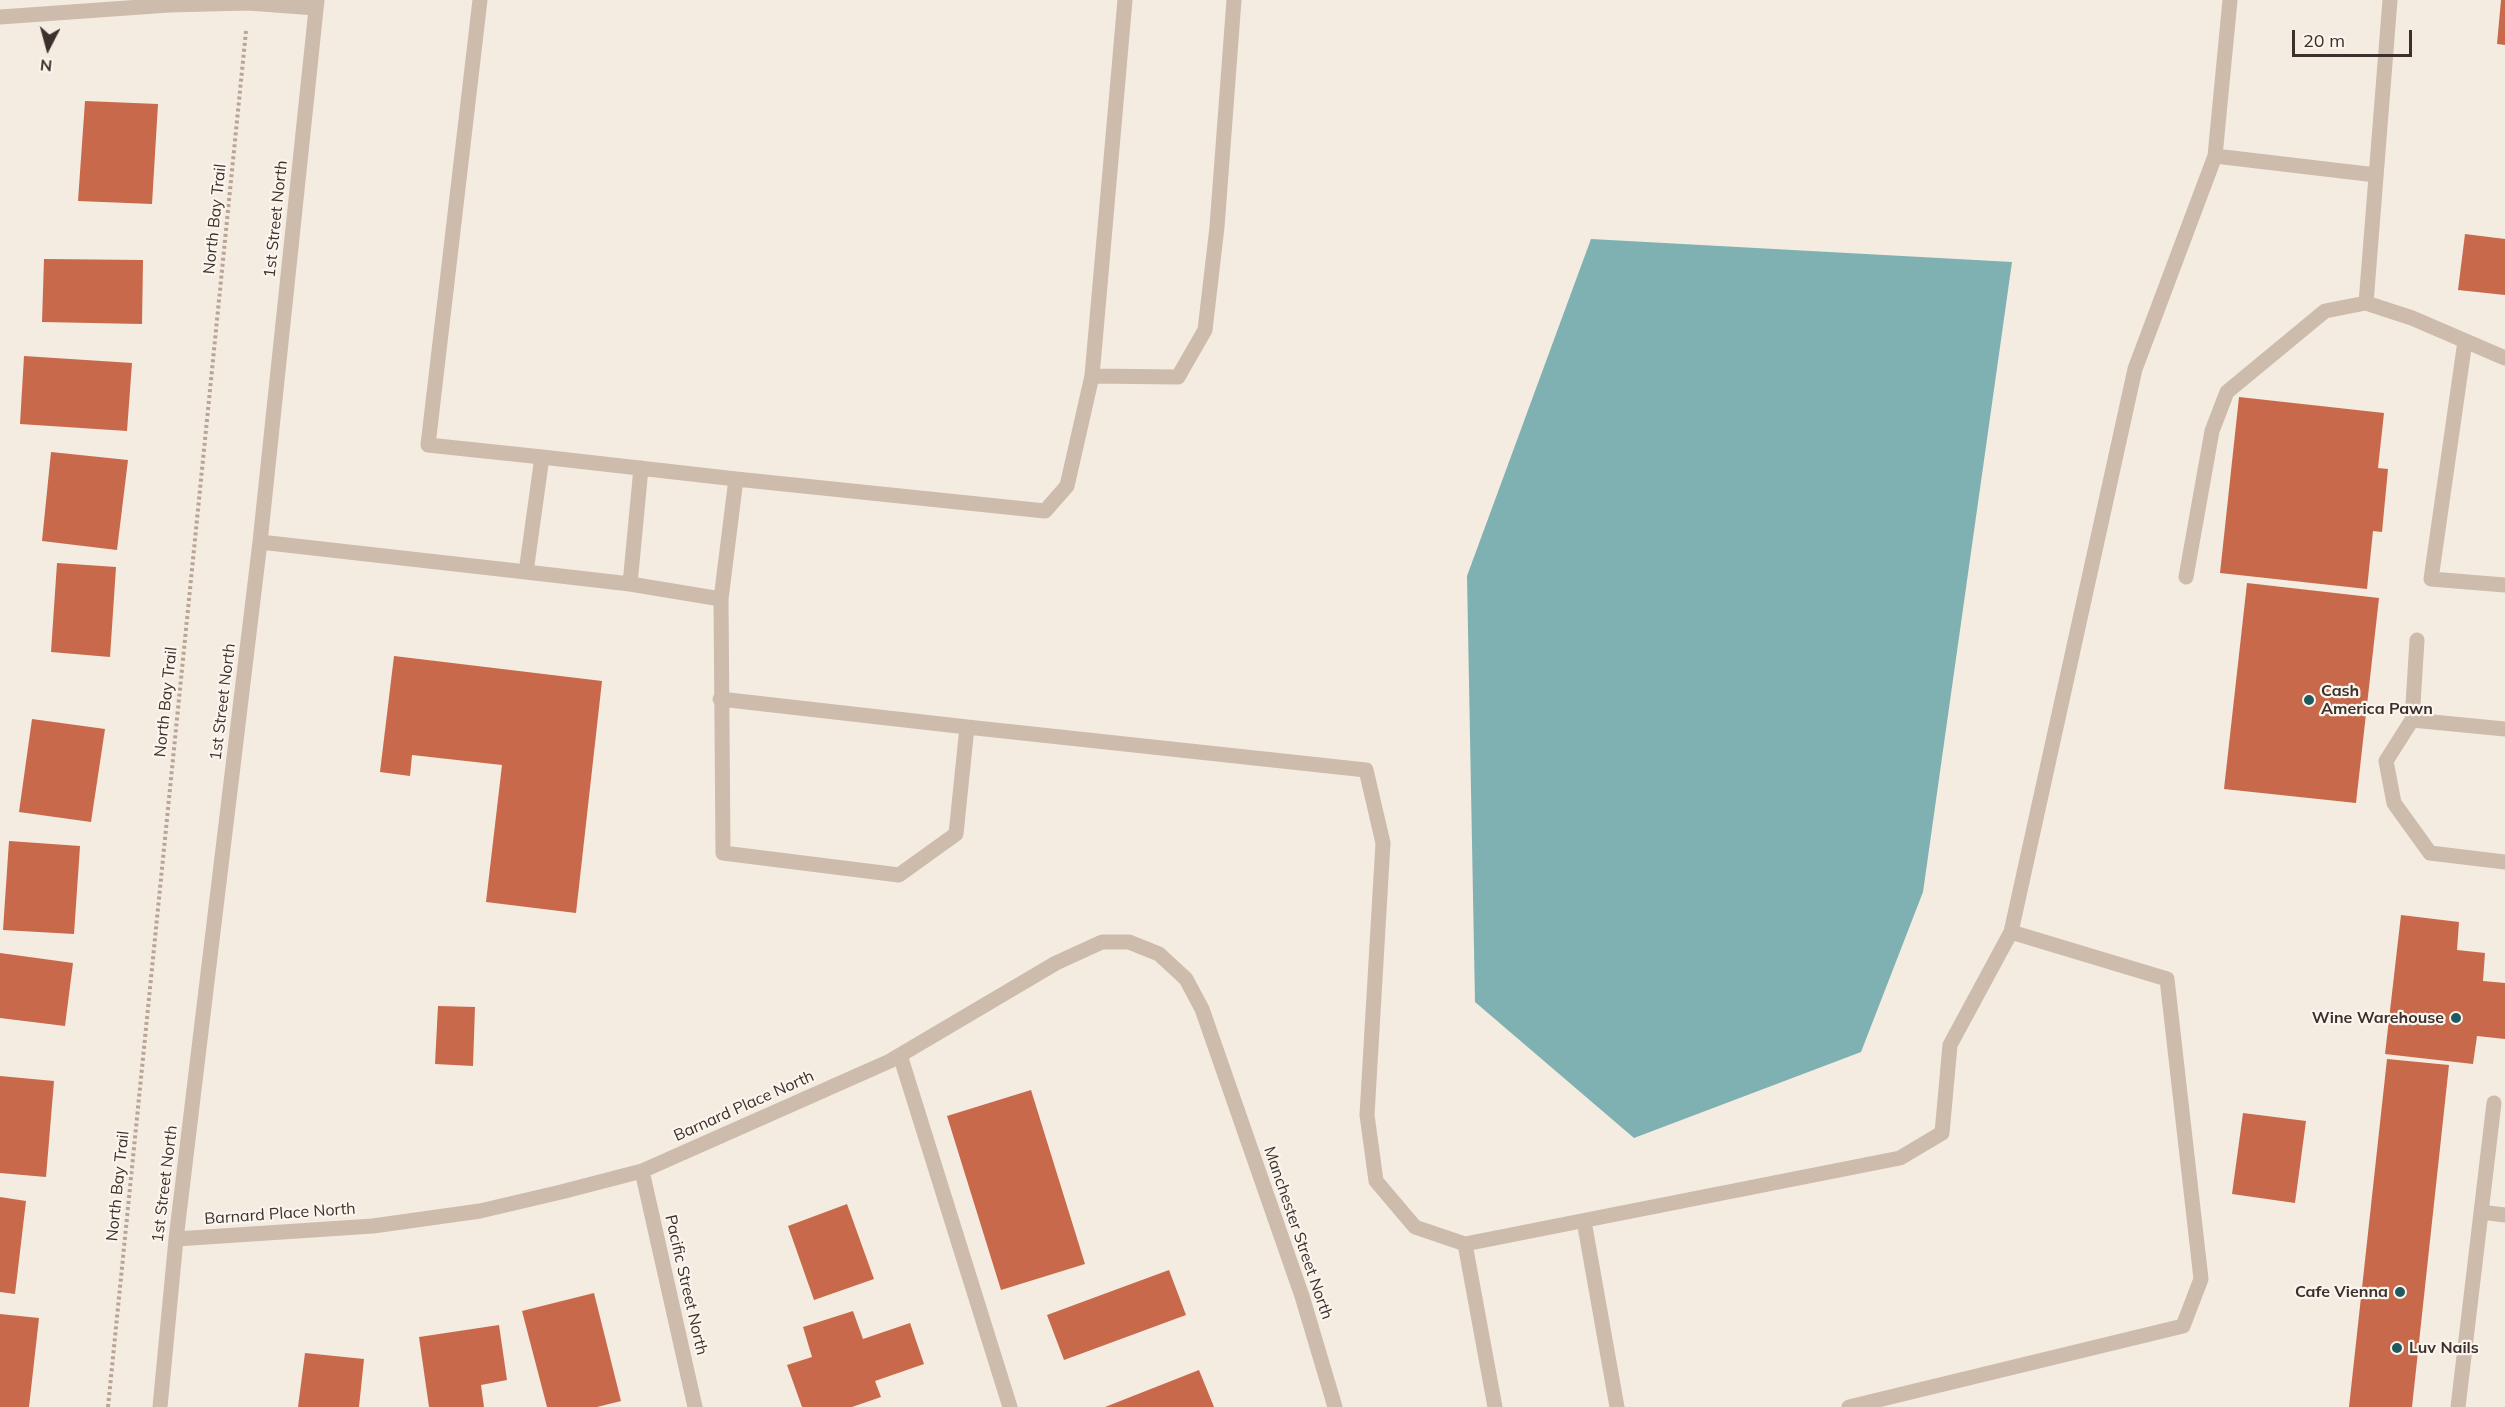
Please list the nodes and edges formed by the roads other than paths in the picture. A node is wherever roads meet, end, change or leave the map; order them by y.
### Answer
1 (480, 0) edge
2 (1125, 0) edge
3 (1234, 0) edge
4 (2230, 0) edge
5 (2390, 0) edge
6 (316, 4) edge
7 (0, 16) edge
8 (2215, 156) junction
9 (2376, 175) junction
10 (2366, 303) junction
11 (2465, 341) junction
12 (2505, 358) edge
13 (1092, 376) junction
14 (542, 457) junction
15 (641, 468) junction
16 (736, 479) junction
17 (260, 542) junction
18 (526, 572) junction
19 (2186, 577) dead end
20 (630, 584) junction
21 (2505, 585) edge
22 (722, 599) junction
23 (2417, 640) dead end
24 (720, 699) junction
25 (2412, 720) junction
26 (967, 727) junction
27 (2505, 729) edge
28 (2505, 862) edge
29 (2011, 932) junction
30 (900, 1055) junction
31 (1223, 1072) joint
32 (2494, 1103) dead end
33 (642, 1171) junction
34 (2481, 1212) junction
35 (2505, 1215) edge
36 (1584, 1221) junction
37 (176, 1239) junction
38 (1465, 1244) junction
39 (160, 1407) edge
40 (695, 1407) edge
41 (1010, 1407) edge
42 (1335, 1407) edge
43 (1495, 1407) edge
44 (1617, 1407) edge
45 (1849, 1407) edge
46 (2458, 1407) edge

1 - 14 street
2 - 13 street
3 - 13 street
4 - 8 street
5 - 9 street
6 - 7 street
6 - 17 street, 1st Street North
8 - 9 street
8 - 29 street
9 - 10 street
10 - 11 street
10 - 19 street
11 - 12 street
11 - 21 street
13 - 16 street
14 - 15 street
14 - 18 street
15 - 16 street
15 - 20 street
16 - 22 street
17 - 18 street
17 - 37 street, 1st Street North
18 - 20 street
20 - 22 street
22 - 24 street
23 - 25 street
24 - 26 street
24 - 26 street
25 - 27 street
25 - 28 street
26 - 38 street
29 - 36 street
29 - 45 street
30 - 31 street, Barnard Place North
30 - 33 street, Barnard Place North
30 - 41 street
31 - 42 street, Manchester Street North
32 - 34 street
33 - 37 street, Barnard Place North
33 - 40 street, Pacific Street North
34 - 35 street
34 - 46 street
36 - 38 street
36 - 44 street
37 - 39 street, 1st Street North
38 - 43 street

